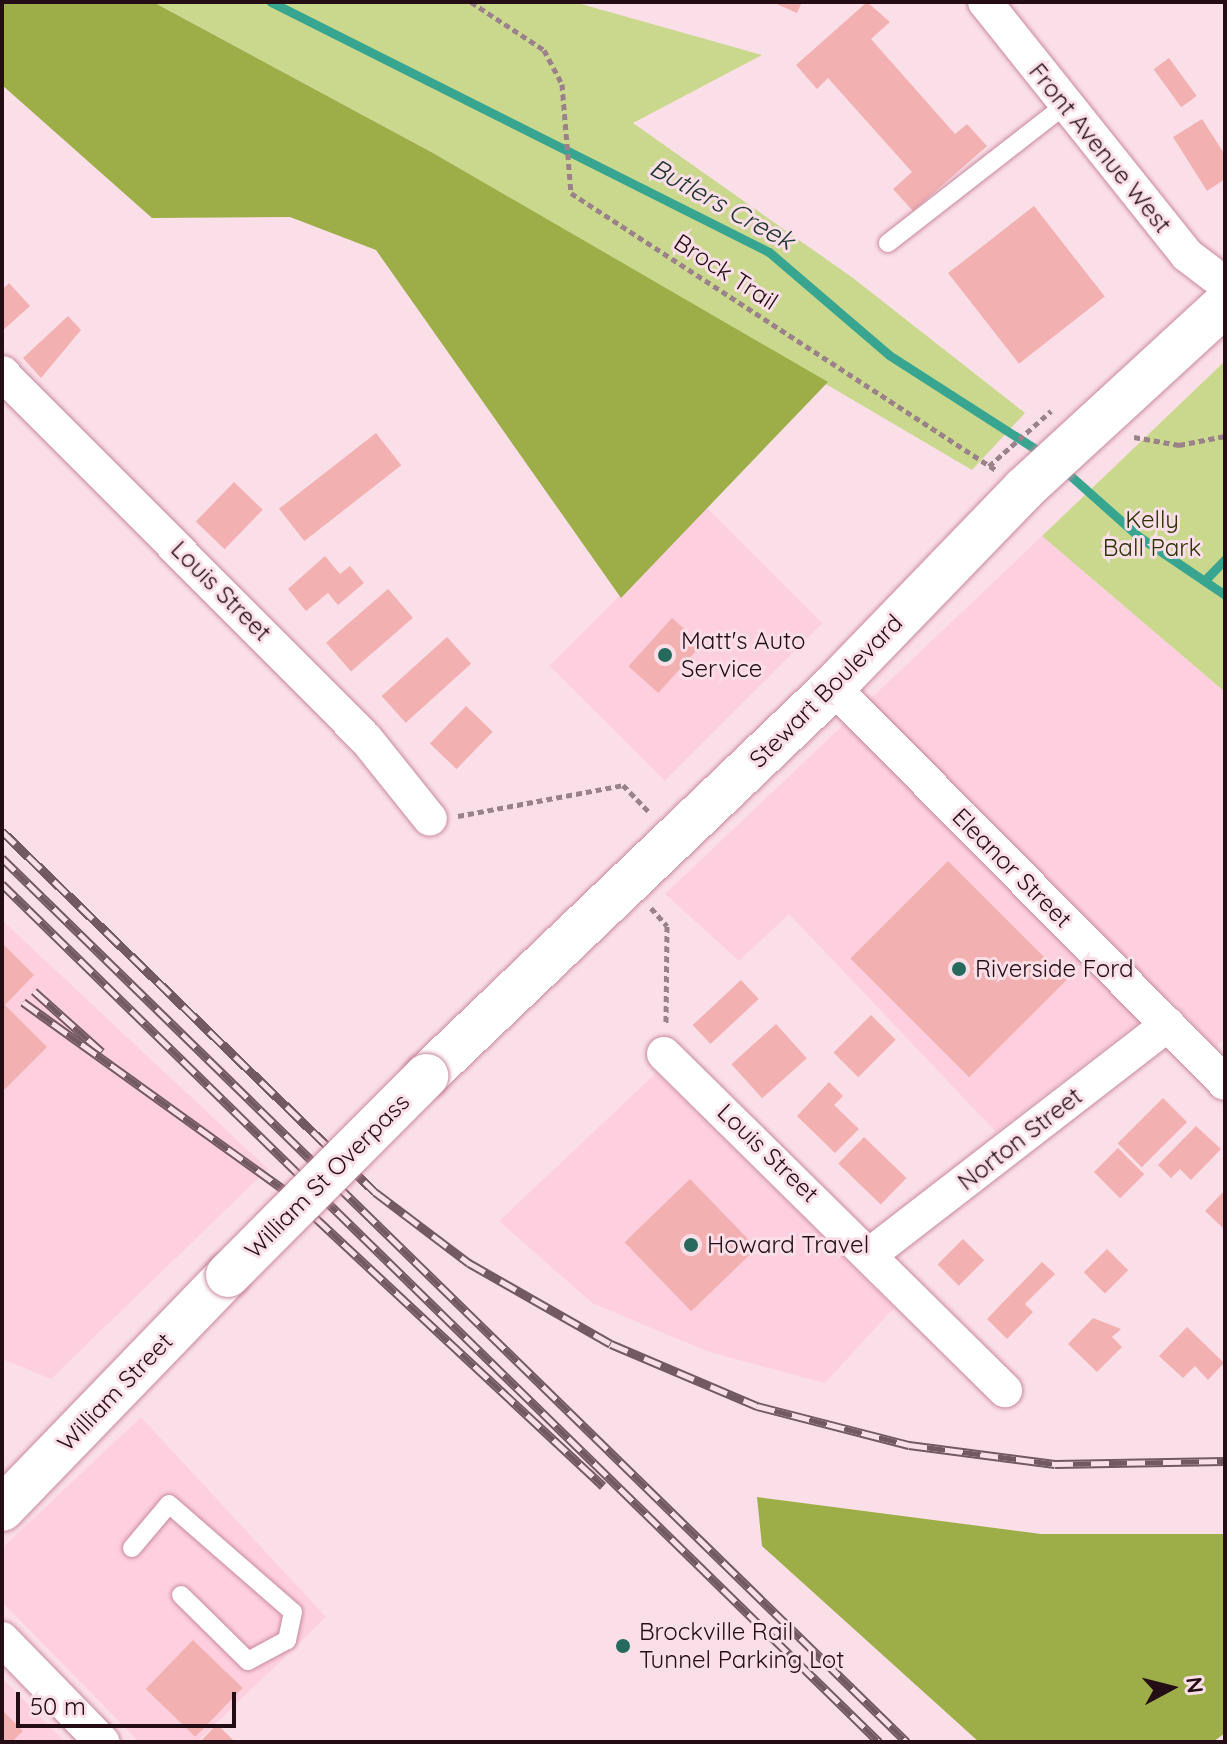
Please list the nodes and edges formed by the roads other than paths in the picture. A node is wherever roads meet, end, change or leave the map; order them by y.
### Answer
1 (985, 2) edge
2 (1064, 106) junction
3 (888, 243) dead end
4 (1225, 284) edge
5 (1225, 304) edge
6 (2, 373) edge
7 (833, 687) junction
8 (430, 819) road end
9 (1168, 1024) junction
10 (664, 1054) road end
11 (426, 1076) joint
12 (1225, 1083) edge
13 (872, 1253) junction
14 (228, 1275) joint
15 (1005, 1390) dead end
16 (2, 1509) edge
17 (132, 1548) dead end
18 (181, 1595) dead end
19 (2, 1639) edge
20 (102, 1742) edge

1 - 2 street, Front Avenue West
2 - 3 lane
2 - 4 street, Front Avenue West
5 - 7 main road, Stewart Boulevard
6 - 8 street, Louis Street
7 - 9 street, Eleanor Street
7 - 11 main road, Stewart Boulevard
9 - 12 street, Eleanor Street
9 - 13 street, Norton Street
10 - 13 street, Louis Street
11 - 14 main road, William St Overpass, bridge
13 - 15 street, Louis Street
14 - 16 main road, William Street
17 - 18 lane
19 - 20 street

